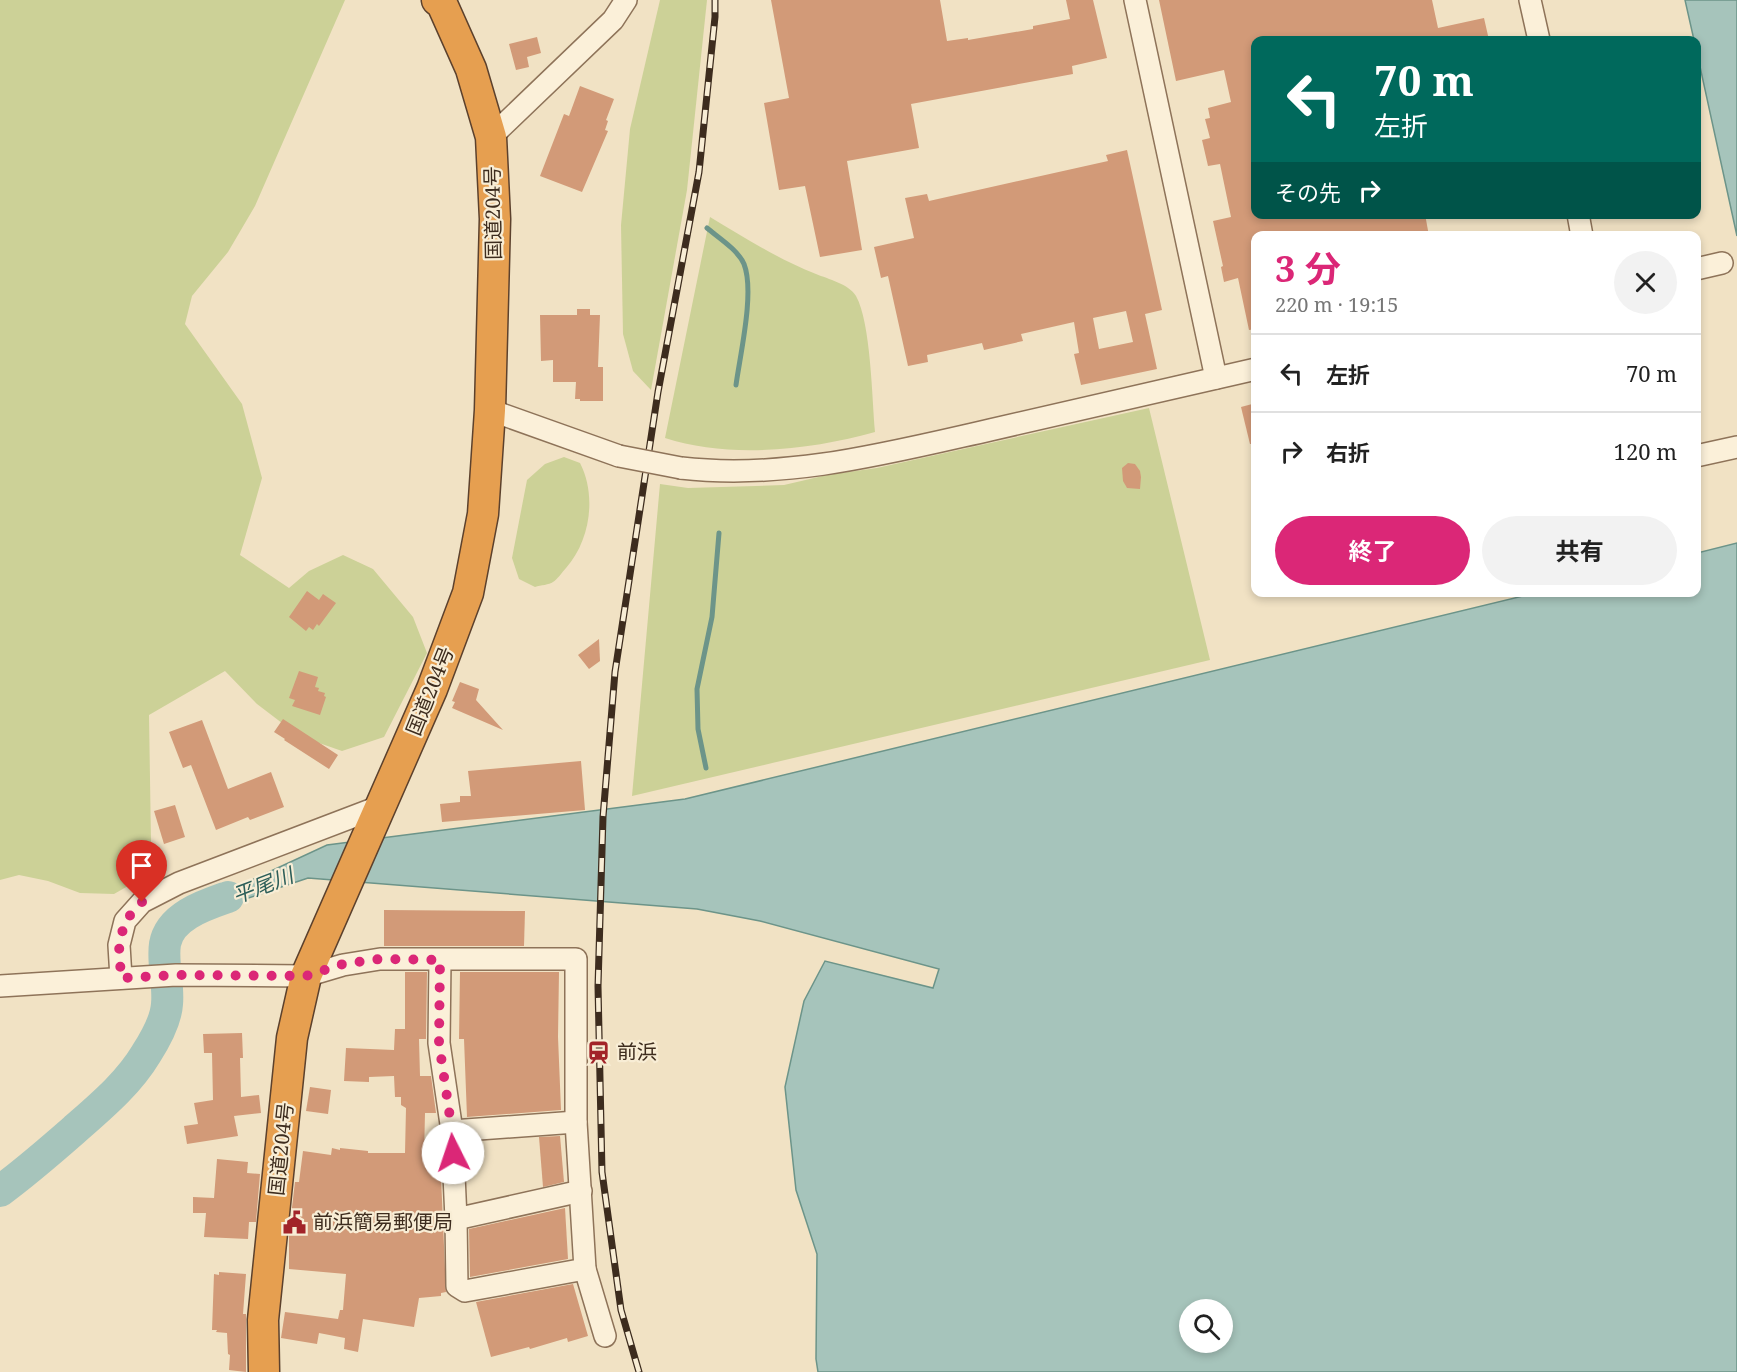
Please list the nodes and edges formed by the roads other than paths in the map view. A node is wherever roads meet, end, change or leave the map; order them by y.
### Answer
1 (437, 0) edge
2 (626, 0) edge
3 (1135, 0) edge
4 (1530, 0) edge
5 (1538, 36) edge
6 (490, 137) junction
7 (1722, 263) dead end
8 (1701, 268) edge
9 (1251, 370) edge
10 (1216, 378) junction
11 (490, 410) junction
12 (1737, 447) edge
13 (1701, 455) edge
14 (377, 814) junction
15 (440, 960) junction
16 (306, 976) junction
17 (129, 977) junction
18 (0, 986) edge
19 (576, 1122) junction
20 (452, 1131) junction
21 (581, 1191) junction
22 (456, 1219) junction
23 (585, 1269) junction
24 (605, 1335) dead end
25 (264, 1372) edge

1 - 6 highway, 国道204号
2 - 6 street
3 - 10 street
4 - 5 street
6 - 11 highway, 国道204号
7 - 8 street
9 - 10 street
10 - 11 street, bridge
11 - 14 highway, 国道204号
12 - 13 street
14 - 16 highway, 国道204号
14 - 17 street
15 - 16 street
15 - 19 street
15 - 20 street
16 - 17 street
16 - 25 highway, 国道204号
17 - 18 street
19 - 20 street
19 - 21 street
20 - 22 street
21 - 22 street
21 - 23 street
22 - 23 street
23 - 24 street

